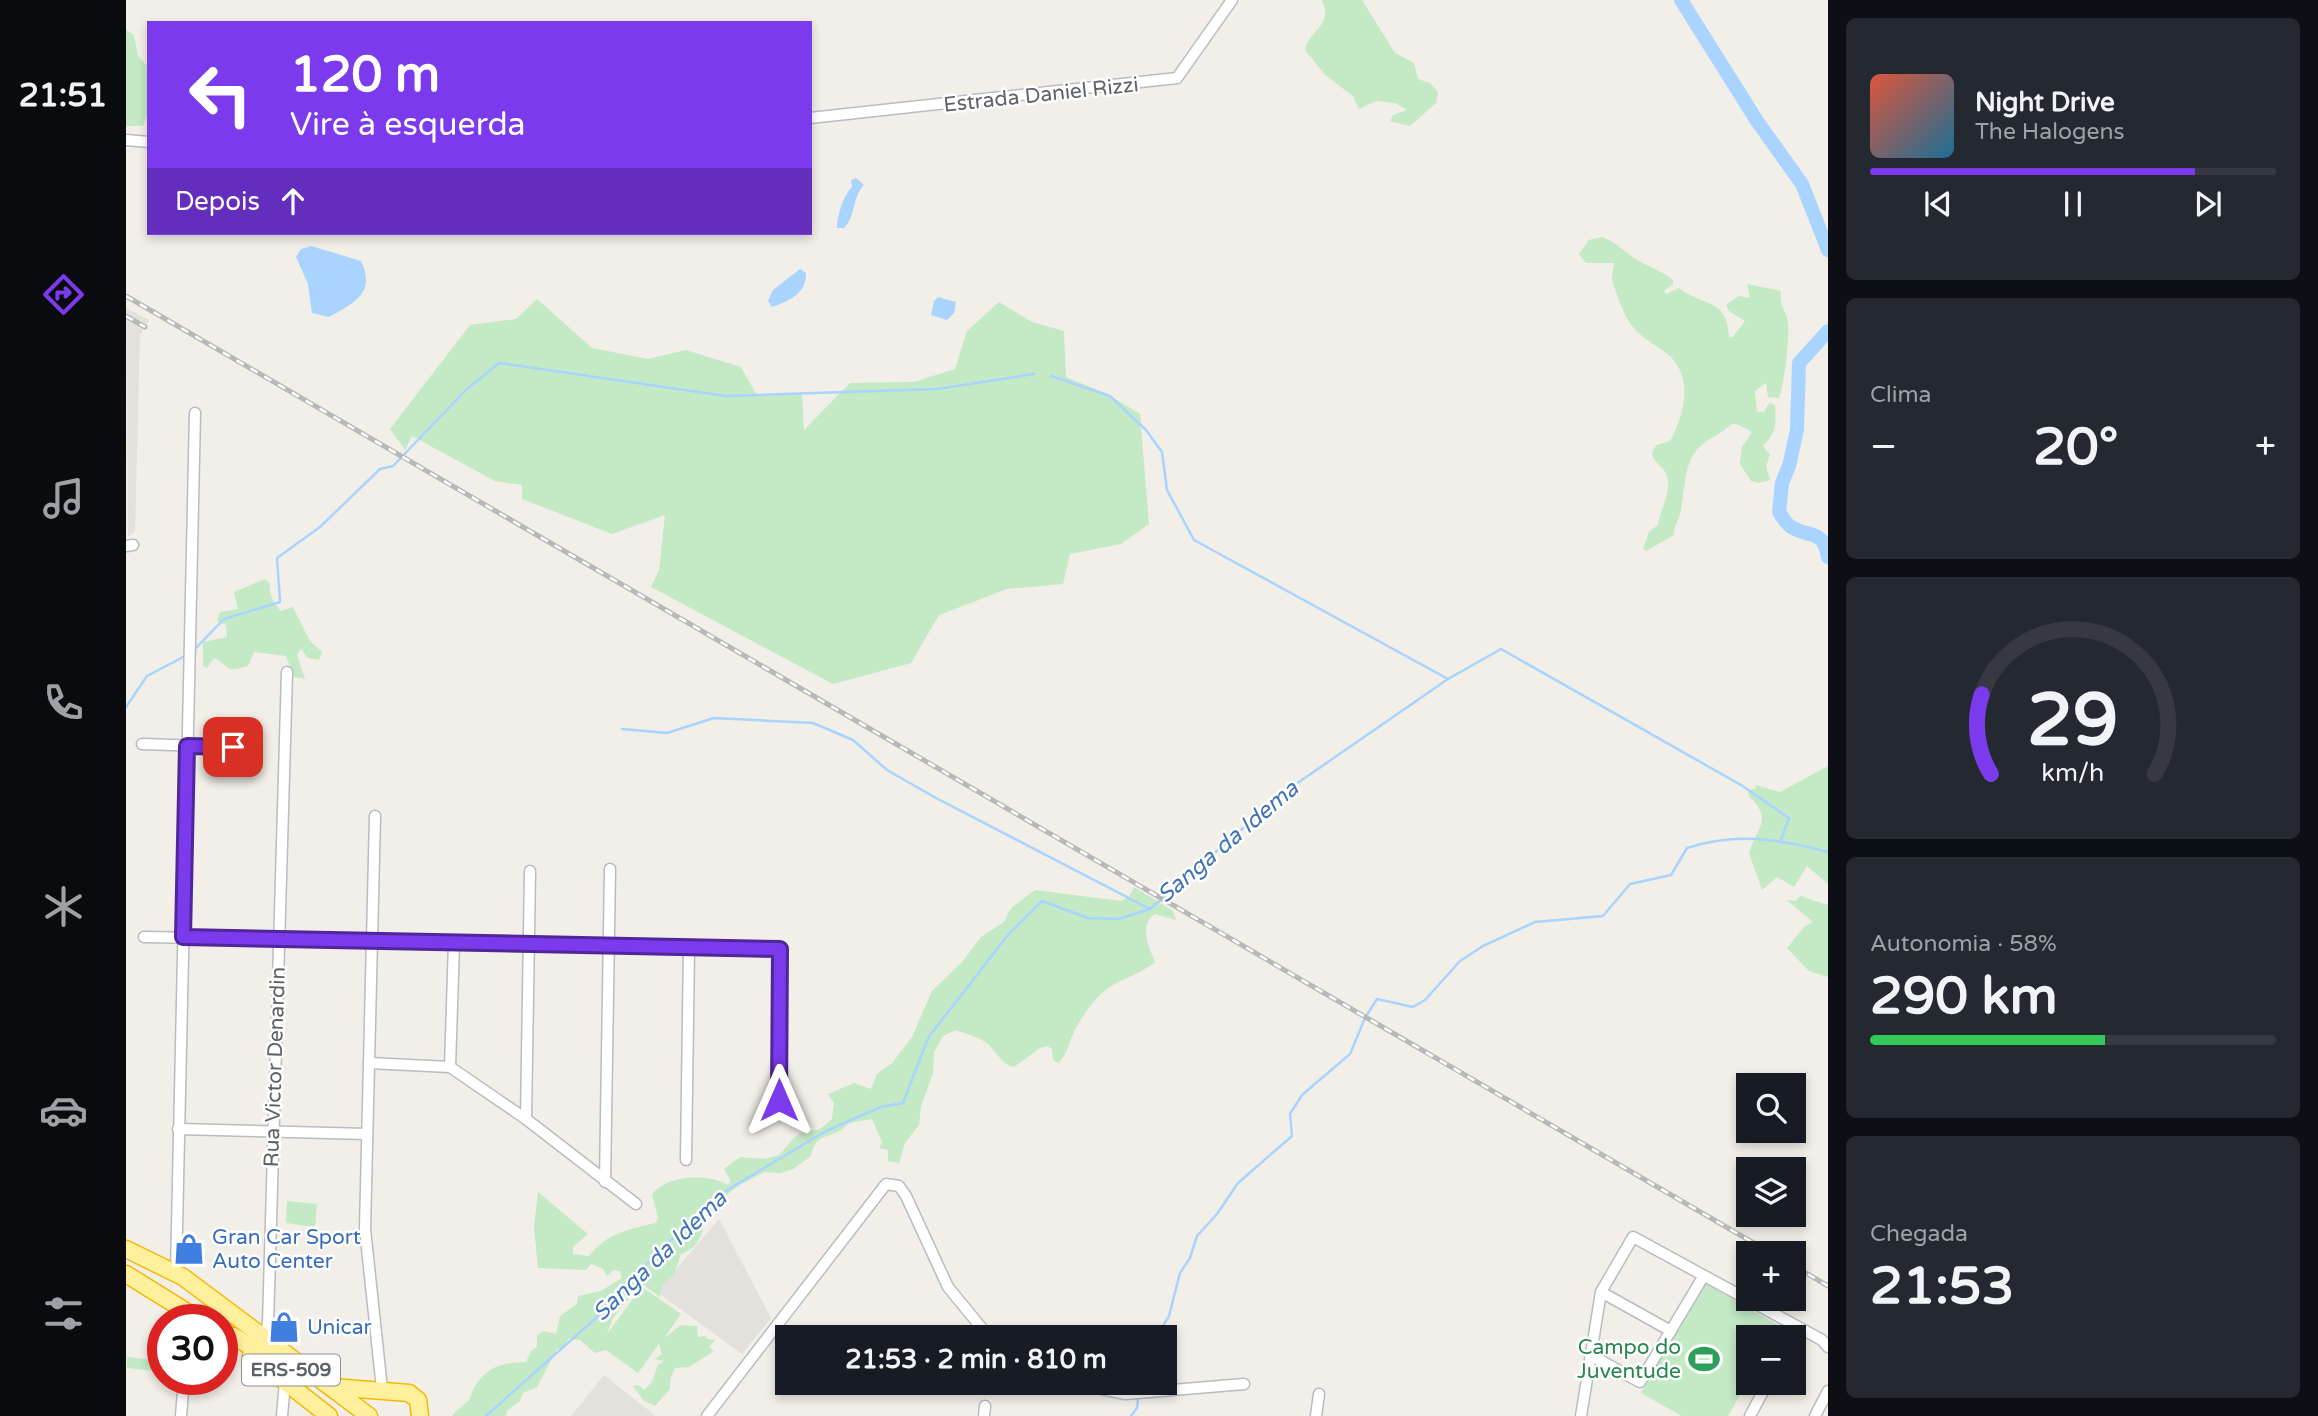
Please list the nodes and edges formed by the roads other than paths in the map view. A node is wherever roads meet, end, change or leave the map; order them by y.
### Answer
1 (1232, 0) edge
2 (812, 118) edge
3 (126, 140) edge
4 (147, 142) edge
5 (195, 413) dead end
6 (287, 672) dead end
7 (142, 744) dead end
8 (187, 746) junction
9 (233, 747) dead end
10 (375, 816) dead end
11 (610, 869) dead end
12 (530, 871) dead end
13 (144, 937) dead end
14 (183, 937) junction
15 (279, 939) junction
16 (372, 941) junction
17 (454, 943) junction
18 (528, 944) junction
19 (610, 946) junction
20 (689, 947) junction
21 (369, 1063) junction
22 (450, 1067) junction
23 (779, 1100) dead end
24 (526, 1119) junction
25 (178, 1129) junction
26 (274, 1132) junction
27 (367, 1134) junction
28 (686, 1160) dead end
29 (605, 1182) junction
30 (636, 1204) dead end
31 (126, 1249) edge
32 (176, 1273) junction
33 (126, 1274) edge
34 (1703, 1276) junction
35 (1601, 1292) junction
36 (173, 1304) edge
37 (777, 1325) edge
38 (977, 1325) edge
39 (1781, 1325) edge
40 (775, 1328) edge
41 (1671, 1331) junction
42 (1806, 1335) edge
43 (264, 1336) junction
44 (238, 1339) edge
45 (238, 1346) edge
46 (1828, 1347) edge
47 (1590, 1355) junction
48 (285, 1382) junction
49 (1244, 1384) dead end
50 (331, 1387) junction
51 (382, 1389) junction
52 (1177, 1390) edge
53 (1828, 1391) edge
54 (1319, 1394) dead end
55 (183, 1395) edge
56 (1761, 1395) edge
57 (181, 1416) edge
58 (282, 1416) edge
59 (329, 1416) edge
60 (354, 1416) edge
61 (369, 1416) edge
62 (420, 1416) edge
63 (707, 1416) edge
64 (1316, 1416) edge
65 (1581, 1416) edge
66 (1750, 1416) edge
67 (1815, 1416) edge

1 - 2 street, Estrada Daniel Rizzi
3 - 4 street
5 - 8 street
6 - 15 street, Rua Victor Denardin
7 - 8 street
8 - 9 street
8 - 14 street
10 - 16 street
11 - 19 street
12 - 18 street
13 - 14 street
14 - 15 street
14 - 25 street
15 - 16 street
15 - 26 street, Rua Victor Denardin
16 - 17 street
16 - 21 street
17 - 18 street
17 - 22 street
18 - 19 street
18 - 24 street
19 - 20 street
19 - 29 street
20 - 23 street
20 - 28 street
21 - 22 street
21 - 27 street
22 - 24 street
24 - 29 street
25 - 26 street
25 - 32 street
26 - 27 street
26 - 43 street, Rua Victor Denardin
27 - 51 street
29 - 30 street
31 - 32 highway, ERS-509
32 - 43 highway, ERS-509
33 - 36 highway
34 - 35 street
34 - 39 street
34 - 41 street
35 - 41 street
35 - 47 street
37 - 38 street
40 - 63 street
41 - 47 street
42 - 46 street
43 - 50 highway, ERS-509
44 - 60 highway, ERS-509
45 - 48 highway, ERS-509
47 - 65 street
48 - 58 street
48 - 59 highway, ERS-509
49 - 52 street
50 - 51 highway, ERS-509
50 - 61 highway, ERS-509
51 - 62 highway, ERS-509
53 - 67 street
54 - 64 street
55 - 57 street
56 - 66 street

